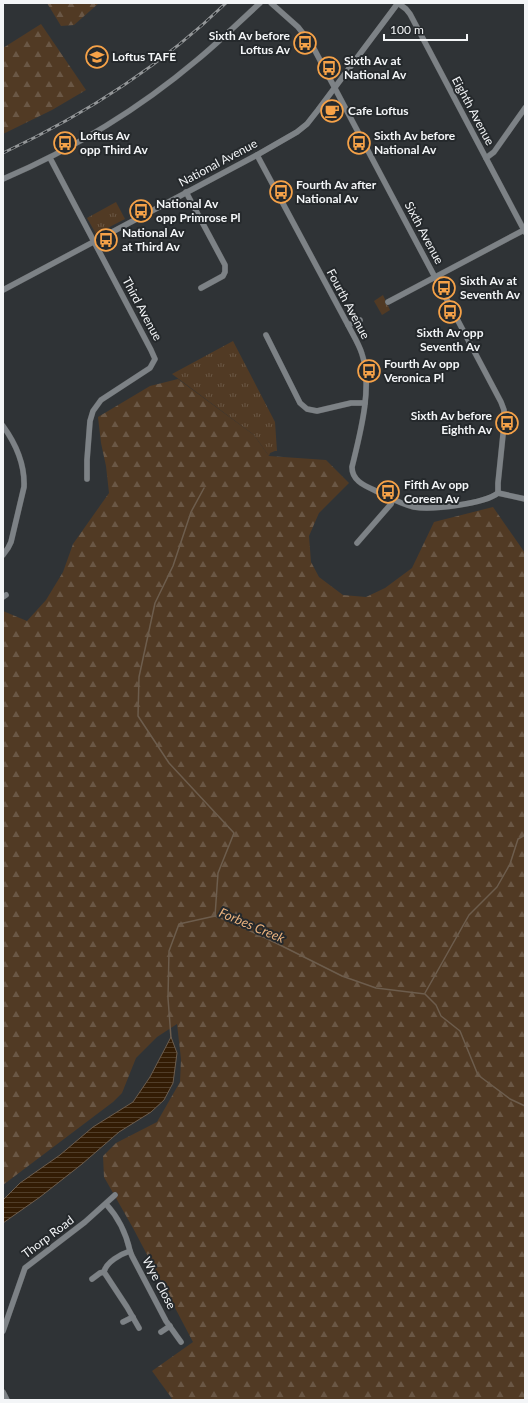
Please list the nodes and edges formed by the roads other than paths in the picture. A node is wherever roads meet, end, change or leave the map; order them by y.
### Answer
1 (260, 3) edge
2 (271, 3) edge
3 (398, 3) edge
4 (335, 88) junction
5 (525, 108) edge
6 (257, 155) junction
7 (50, 158) junction
8 (486, 158) junction
9 (3, 179) edge
10 (186, 192) junction
11 (525, 231) edge
12 (94, 241) junction
13 (435, 278) junction
14 (201, 288) dead end
15 (3, 290) edge
16 (388, 302) dead end
17 (360, 320) dead end
18 (348, 325) junction
19 (266, 335) dead end
20 (365, 402) junction
21 (3, 426) edge
22 (87, 479) dead end
23 (498, 493) junction
24 (393, 499) junction
25 (525, 499) edge
26 (357, 543) dead end
27 (3, 554) edge
28 (115, 1195) dead end
29 (106, 1204) junction
30 (130, 1251) junction
31 (104, 1272) junction
32 (92, 1279) dead end
33 (133, 1317) junction
34 (124, 1322) dead end
35 (170, 1326) junction
36 (139, 1328) dead end
37 (3, 1331) edge
38 (161, 1332) dead end
39 (181, 1342) dead end
40 (3, 1392) edge
41 (7, 1400) edge

1 - 7 street
2 - 4 street, Sixth Avenue
3 - 4 street, National Avenue
3 - 8 street, Eighth Avenue
4 - 6 street, National Avenue
4 - 13 street, Sixth Avenue
5 - 8 street
6 - 10 street, National Avenue
6 - 18 street, Fourth Avenue
7 - 9 street
7 - 12 street, Third Avenue
8 - 11 street, Eighth Avenue
10 - 12 street, National Avenue
10 - 14 street
11 - 13 street
12 - 15 street, National Avenue
12 - 22 street, Third Avenue
13 - 16 street
13 - 23 street, Sixth Avenue
17 - 18 street
18 - 20 street, Fourth Avenue
19 - 20 street
20 - 24 street, Fourth Avenue
21 - 27 street
23 - 24 street
23 - 25 street
24 - 26 street
28 - 29 street, Thorp Road
29 - 30 street, Wye Close
29 - 37 street, Thorp Road
30 - 31 street, Wye Close
30 - 35 street, Wye Close
31 - 32 street, Wye Close
31 - 33 street
33 - 34 street
33 - 36 street
35 - 38 street, Wye Close
35 - 39 street, Wye Close
40 - 41 street

